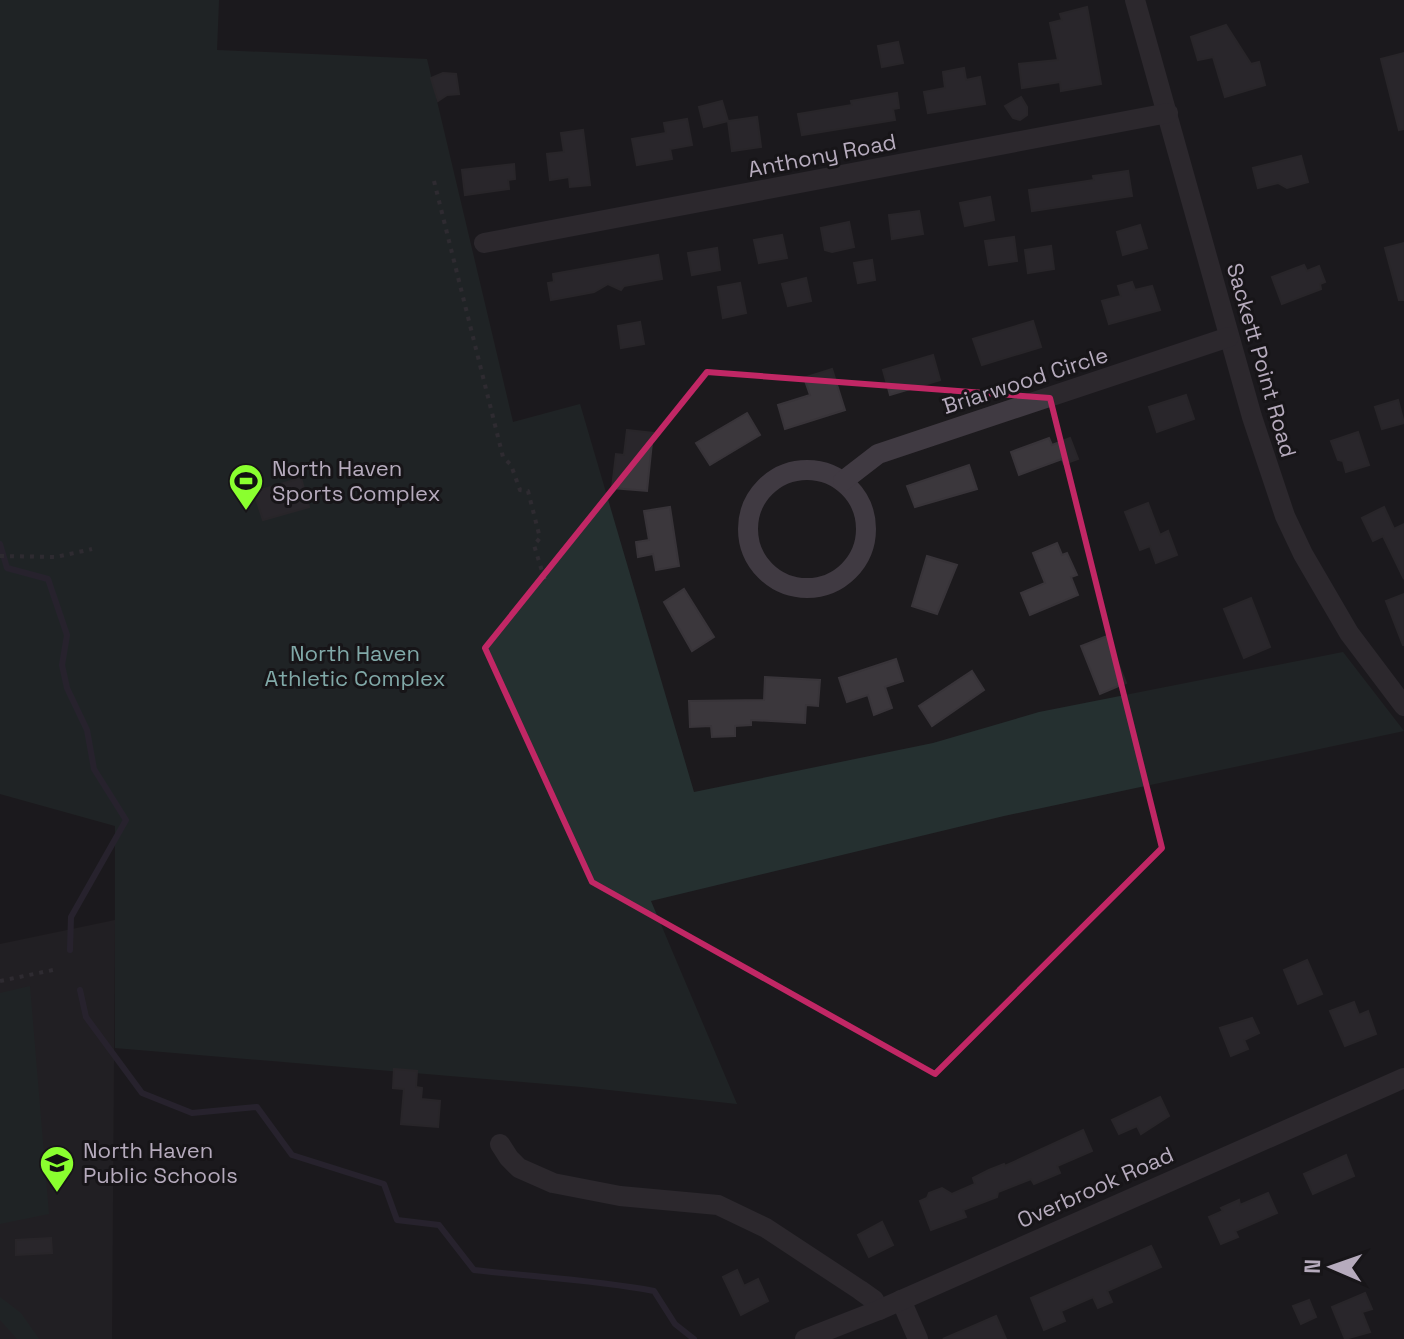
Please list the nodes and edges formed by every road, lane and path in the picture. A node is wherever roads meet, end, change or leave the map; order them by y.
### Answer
1 (1135, 0) edge
2 (1168, 113) junction
3 (434, 181) dead end
4 (484, 243) dead end
5 (1229, 337) junction
6 (843, 481) junction
7 (92, 549) dead end
8 (0, 556) edge
9 (545, 581) dead end
10 (1404, 706) edge
11 (53, 970) dead end
12 (0, 981) edge
13 (1404, 1078) edge
14 (500, 1144) dead end
15 (901, 1300) junction
16 (879, 1310) junction
17 (805, 1339) edge
18 (918, 1339) edge

1 - 2 street, Sackett Point Road
2 - 4 street, Anthony Road
2 - 5 street, Sackett Point Road
3 - 9 path
5 - 6 street, Briarwood Circle
5 - 10 street, Sackett Point Road
6 - 6 street
7 - 8 path
11 - 12 path
13 - 15 street, Overbrook Road
14 - 16 street
15 - 16 street, Overbrook Road
15 - 18 street
16 - 17 street, Overbrook Road

